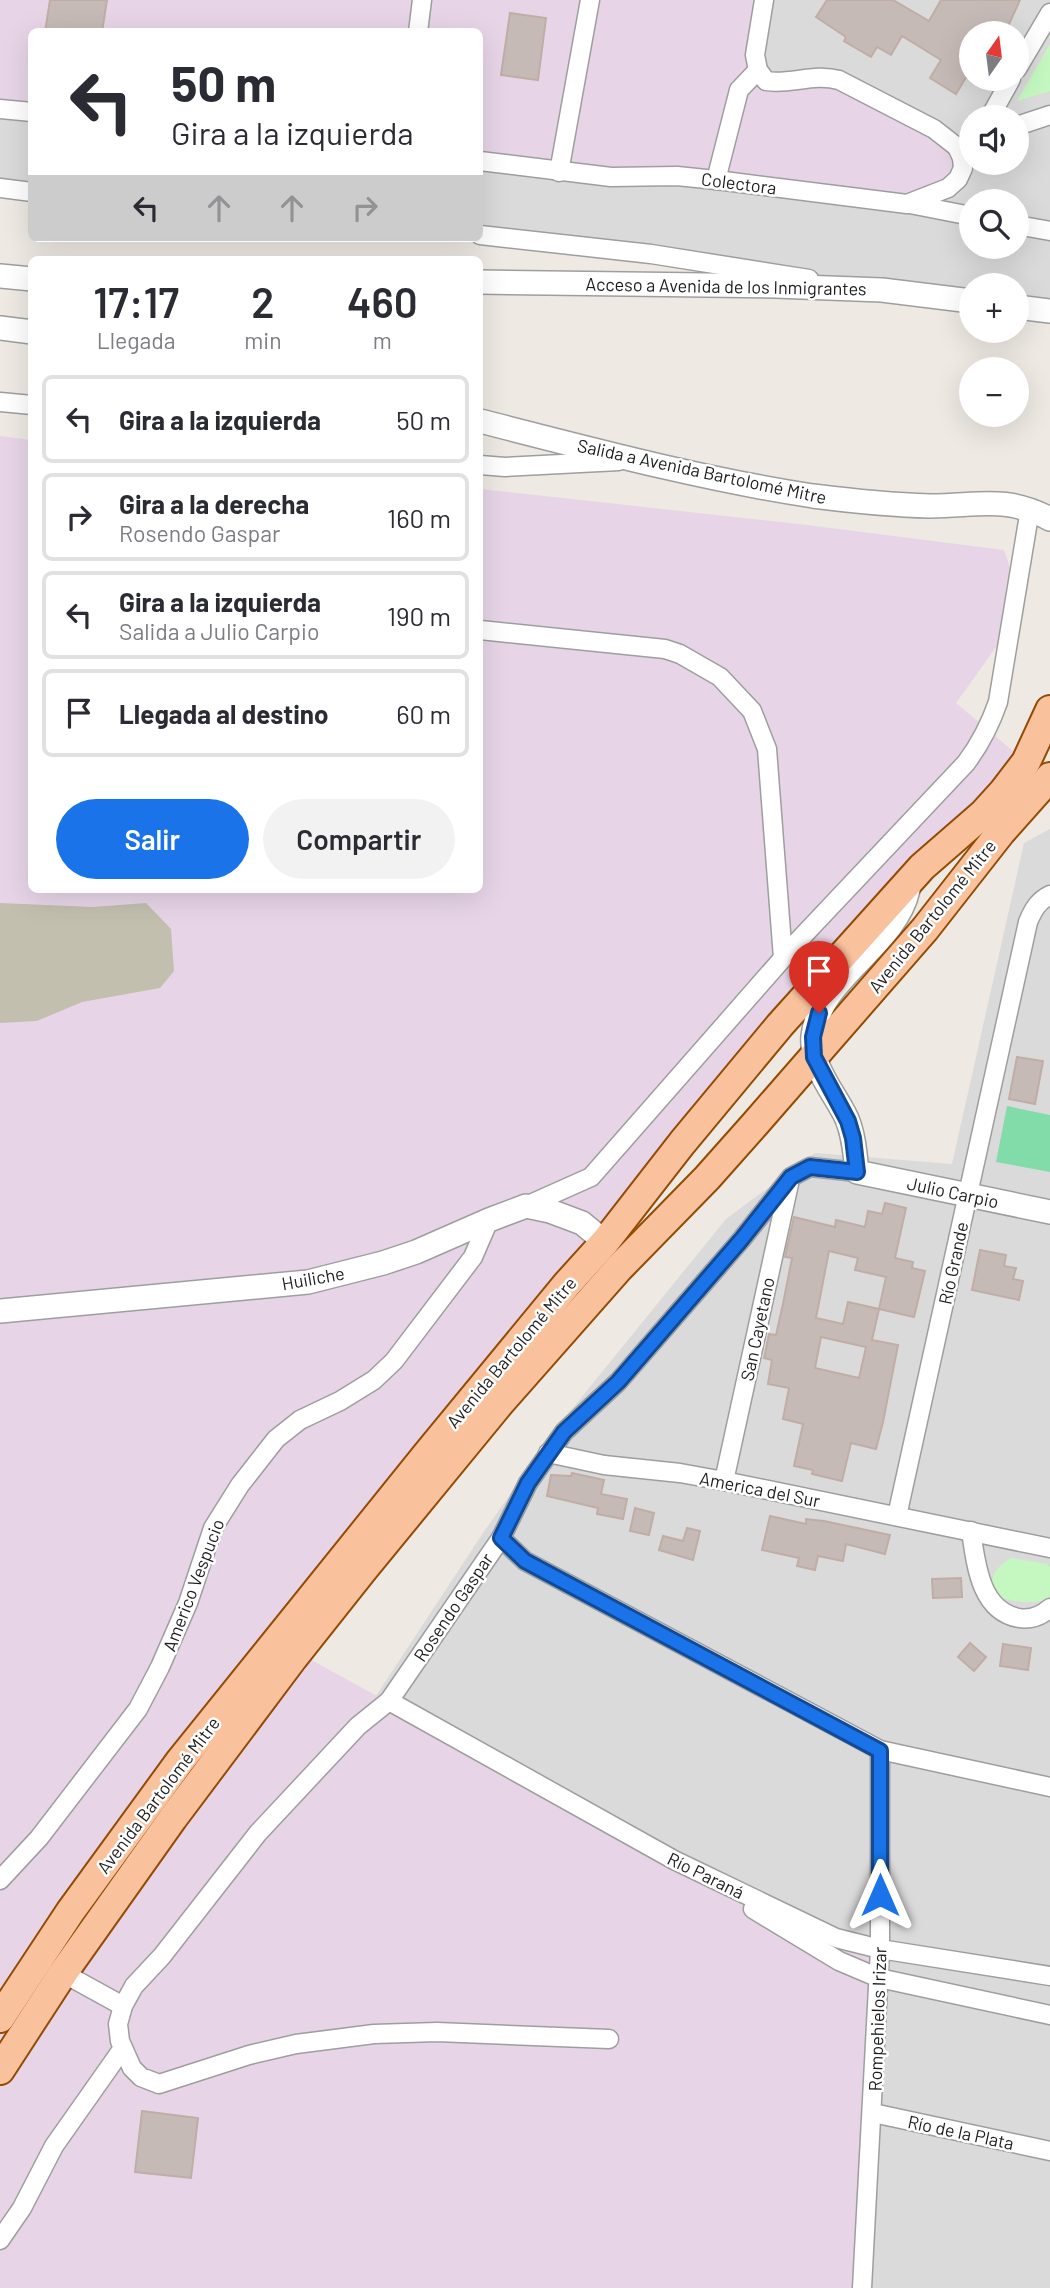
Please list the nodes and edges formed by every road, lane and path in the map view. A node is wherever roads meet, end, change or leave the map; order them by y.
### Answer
1 (422, 0) edge
2 (590, 0) edge
3 (764, 0) edge
4 (1050, 13) edge
5 (418, 28) edge
6 (1029, 49) edge
7 (758, 70) junction
8 (0, 109) edge
9 (28, 112) edge
10 (1050, 114) edge
11 (1029, 122) edge
12 (959, 142) edge
13 (483, 161) edge
14 (559, 172) junction
15 (960, 175) edge
16 (716, 180) junction
17 (0, 188) edge
18 (28, 192) edge
19 (907, 204) junction
20 (959, 214) edge
21 (1029, 227) edge
22 (1050, 231) edge
23 (483, 235) edge
24 (0, 276) edge
25 (28, 279) edge
26 (483, 282) edge
27 (882, 290) junction
28 (959, 300) edge
29 (1029, 308) edge
30 (1050, 311) edge
31 (0, 328) edge
32 (28, 332) edge
33 (0, 402) edge
34 (28, 405) edge
35 (483, 423) edge
36 (638, 460) junction
37 (483, 465) edge
38 (1040, 514) edge
39 (483, 631) edge
40 (1050, 710) edge
41 (1050, 777) edge
42 (910, 880) junction
43 (1050, 895) edge
44 (783, 958) junction
45 (814, 1057) junction
46 (857, 1172) junction
47 (791, 1177) junction
48 (967, 1196) junction
49 (526, 1206) junction
50 (1050, 1212) edge
51 (489, 1220) junction
52 (605, 1242) junction
53 (0, 1311) edge
54 (548, 1453) junction
55 (724, 1481) junction
56 (897, 1517) junction
57 (971, 1531) junction
58 (501, 1538) junction
59 (1050, 1548) edge
60 (1050, 1608) edge
61 (389, 1701) junction
62 (880, 1751) junction
63 (1050, 1787) edge
64 (674, 1860) junction
65 (0, 1880) edge
66 (880, 1949) junction
67 (63, 1973) junction
68 (1050, 1976) edge
69 (879, 1978) junction
70 (123, 2006) junction
71 (1050, 2015) edge
72 (0, 2018) edge
73 (609, 2039) dead end
74 (123, 2048) junction
75 (0, 2070) edge
76 (873, 2113) junction
77 (1050, 2151) edge
78 (0, 2240) edge
79 (862, 2288) edge

1 - 5 street
2 - 14 street
3 - 7 street
4 - 6 street
7 - 12 street
7 - 16 street
8 - 9 street
10 - 11 street
13 - 14 street, Colectora
14 - 16 street, Colectora
15 - 19 street, Colectora
16 - 19 street, Colectora
17 - 18 street
19 - 20 street
21 - 22 street
23 - 27 street
24 - 25 street
26 - 27 street, Acceso a Avenida de los Inmigrantes
27 - 28 street, Acceso a Avenida de los Inmigrantes
29 - 30 street
31 - 32 street
33 - 34 street
35 - 36 street, Salida a Avenida Bartolomé Mitre
36 - 37 street
36 - 38 street, Salida a Avenida Bartolomé Mitre
38 - 44 street
39 - 44 street
40 - 42 main road, Avenida Bartolomé Mitre
41 - 45 main road, Avenida Bartolomé Mitre
42 - 45 street
42 - 52 main road, Avenida Bartolomé Mitre
43 - 48 street, Río Grande
44 - 49 street
45 - 46 street
45 - 67 main road, Avenida Bartolomé Mitre
46 - 47 street
46 - 48 street, Julio Carpio
47 - 54 street, Rosendo Gaspar
47 - 55 street, San Cayetano
48 - 50 street, Julio Carpio
48 - 56 street, Río Grande
49 - 51 street, Huiliche
49 - 52 street
51 - 53 street, Huiliche
51 - 65 street, Americo Vespucio
52 - 72 main road, Avenida Bartolomé Mitre
54 - 55 street, America del Sur
54 - 58 street, Rosendo Gaspar
55 - 56 street, America del Sur
56 - 57 street, America del Sur
57 - 59 street, America del Sur
57 - 60 street
58 - 61 street, Rosendo Gaspar
58 - 62 street
61 - 64 street, Río Paraná
61 - 70 street, Rosendo Gaspar
62 - 63 street
62 - 66 street, Rompehielos Irizar
64 - 66 street, Río Paraná
64 - 69 street
66 - 68 street, Río Paraná
66 - 69 street, Rompehielos Irizar
67 - 70 street
67 - 75 main road, Avenida Bartolomé Mitre
69 - 71 street
69 - 76 street, Rompehielos Irizar
70 - 74 street
73 - 74 street
74 - 78 street
76 - 77 street, Río de la Plata
76 - 79 street, Rompehielos Irizar

